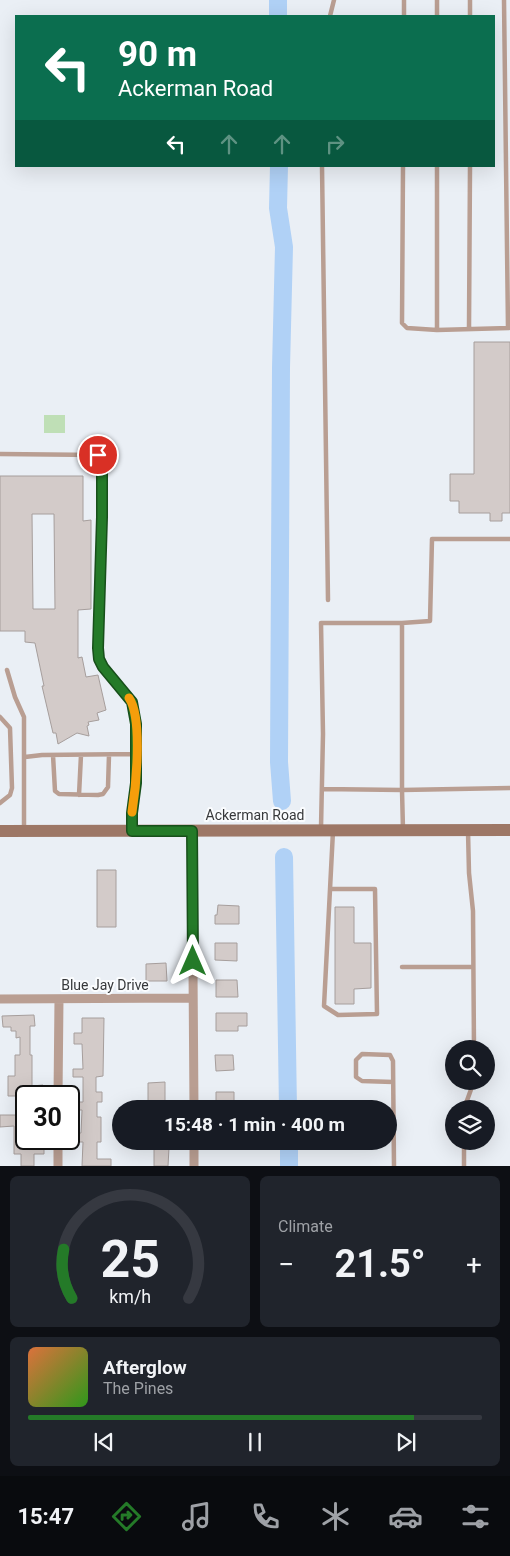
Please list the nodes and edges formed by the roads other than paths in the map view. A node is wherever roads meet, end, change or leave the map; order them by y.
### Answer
1 (334, 0) edge
2 (404, 0) edge
3 (437, 0) edge
4 (470, 0) edge
5 (504, 0) edge
6 (330, 15) edge
7 (404, 15) edge
8 (437, 15) edge
9 (470, 15) edge
10 (322, 167) edge
11 (403, 167) edge
12 (437, 167) edge
13 (470, 167) edge
14 (509, 328) edge
15 (469, 329) junction
16 (437, 330) junction
17 (0, 454) edge
18 (510, 539) edge
19 (328, 600) dead end
20 (402, 623) junction
21 (7, 670) dead end
22 (0, 717) edge
23 (136, 754) junction
24 (53, 755) junction
25 (81, 755) junction
26 (109, 755) junction
27 (25, 757) junction
28 (510, 788) edge
29 (322, 789) junction
30 (402, 790) junction
31 (79, 795) junction
32 (0, 803) edge
33 (327, 830) junction
34 (403, 830) junction
35 (468, 830) junction
36 (510, 830) edge
37 (0, 831) edge
38 (24, 831) junction
39 (132, 831) junction
40 (192, 831) junction
41 (330, 889) junction
42 (402, 967) dead end
43 (473, 967) junction
44 (193, 998) junction
45 (0, 999) edge
46 (59, 999) junction
47 (474, 1040) edge
48 (393, 1082) junction
49 (58, 1085) edge
50 (194, 1100) edge
51 (58, 1150) edge
52 (194, 1150) edge
53 (464, 1150) edge
54 (58, 1166) edge
55 (194, 1166) edge
56 (394, 1166) edge
57 (464, 1166) edge

1 - 6 lane
2 - 7 lane
3 - 8 lane
4 - 9 lane
5 - 14 lane
10 - 19 lane
11 - 16 lane
12 - 16 lane
13 - 15 lane
14 - 15 lane
15 - 16 lane
17 - 23 lane
18 - 20 lane
20 - 29 lane
20 - 30 lane
21 - 27 lane
22 - 32 lane
23 - 26 lane
23 - 39 lane
24 - 25 lane
24 - 27 lane
24 - 31 lane
25 - 26 lane
25 - 31 lane
26 - 31 lane
27 - 38 lane
28 - 30 lane
29 - 30 lane
29 - 33 lane
30 - 34 lane
33 - 34 street, Ackerman Road
33 - 40 street, Ackerman Road
33 - 41 lane
34 - 35 street, Ackerman Road
35 - 36 street, Ackerman Road
35 - 43 lane
37 - 38 street, Ackerman Road
38 - 39 street, Ackerman Road
39 - 40 street, Ackerman Road
40 - 44 street
41 - 41 lane
42 - 43 lane
43 - 47 lane
44 - 46 street, Blue Jay Drive
44 - 50 street
45 - 46 street, Blue Jay Drive
46 - 49 street
48 - 48 lane
48 - 56 lane
51 - 54 street
52 - 55 street
53 - 57 lane

